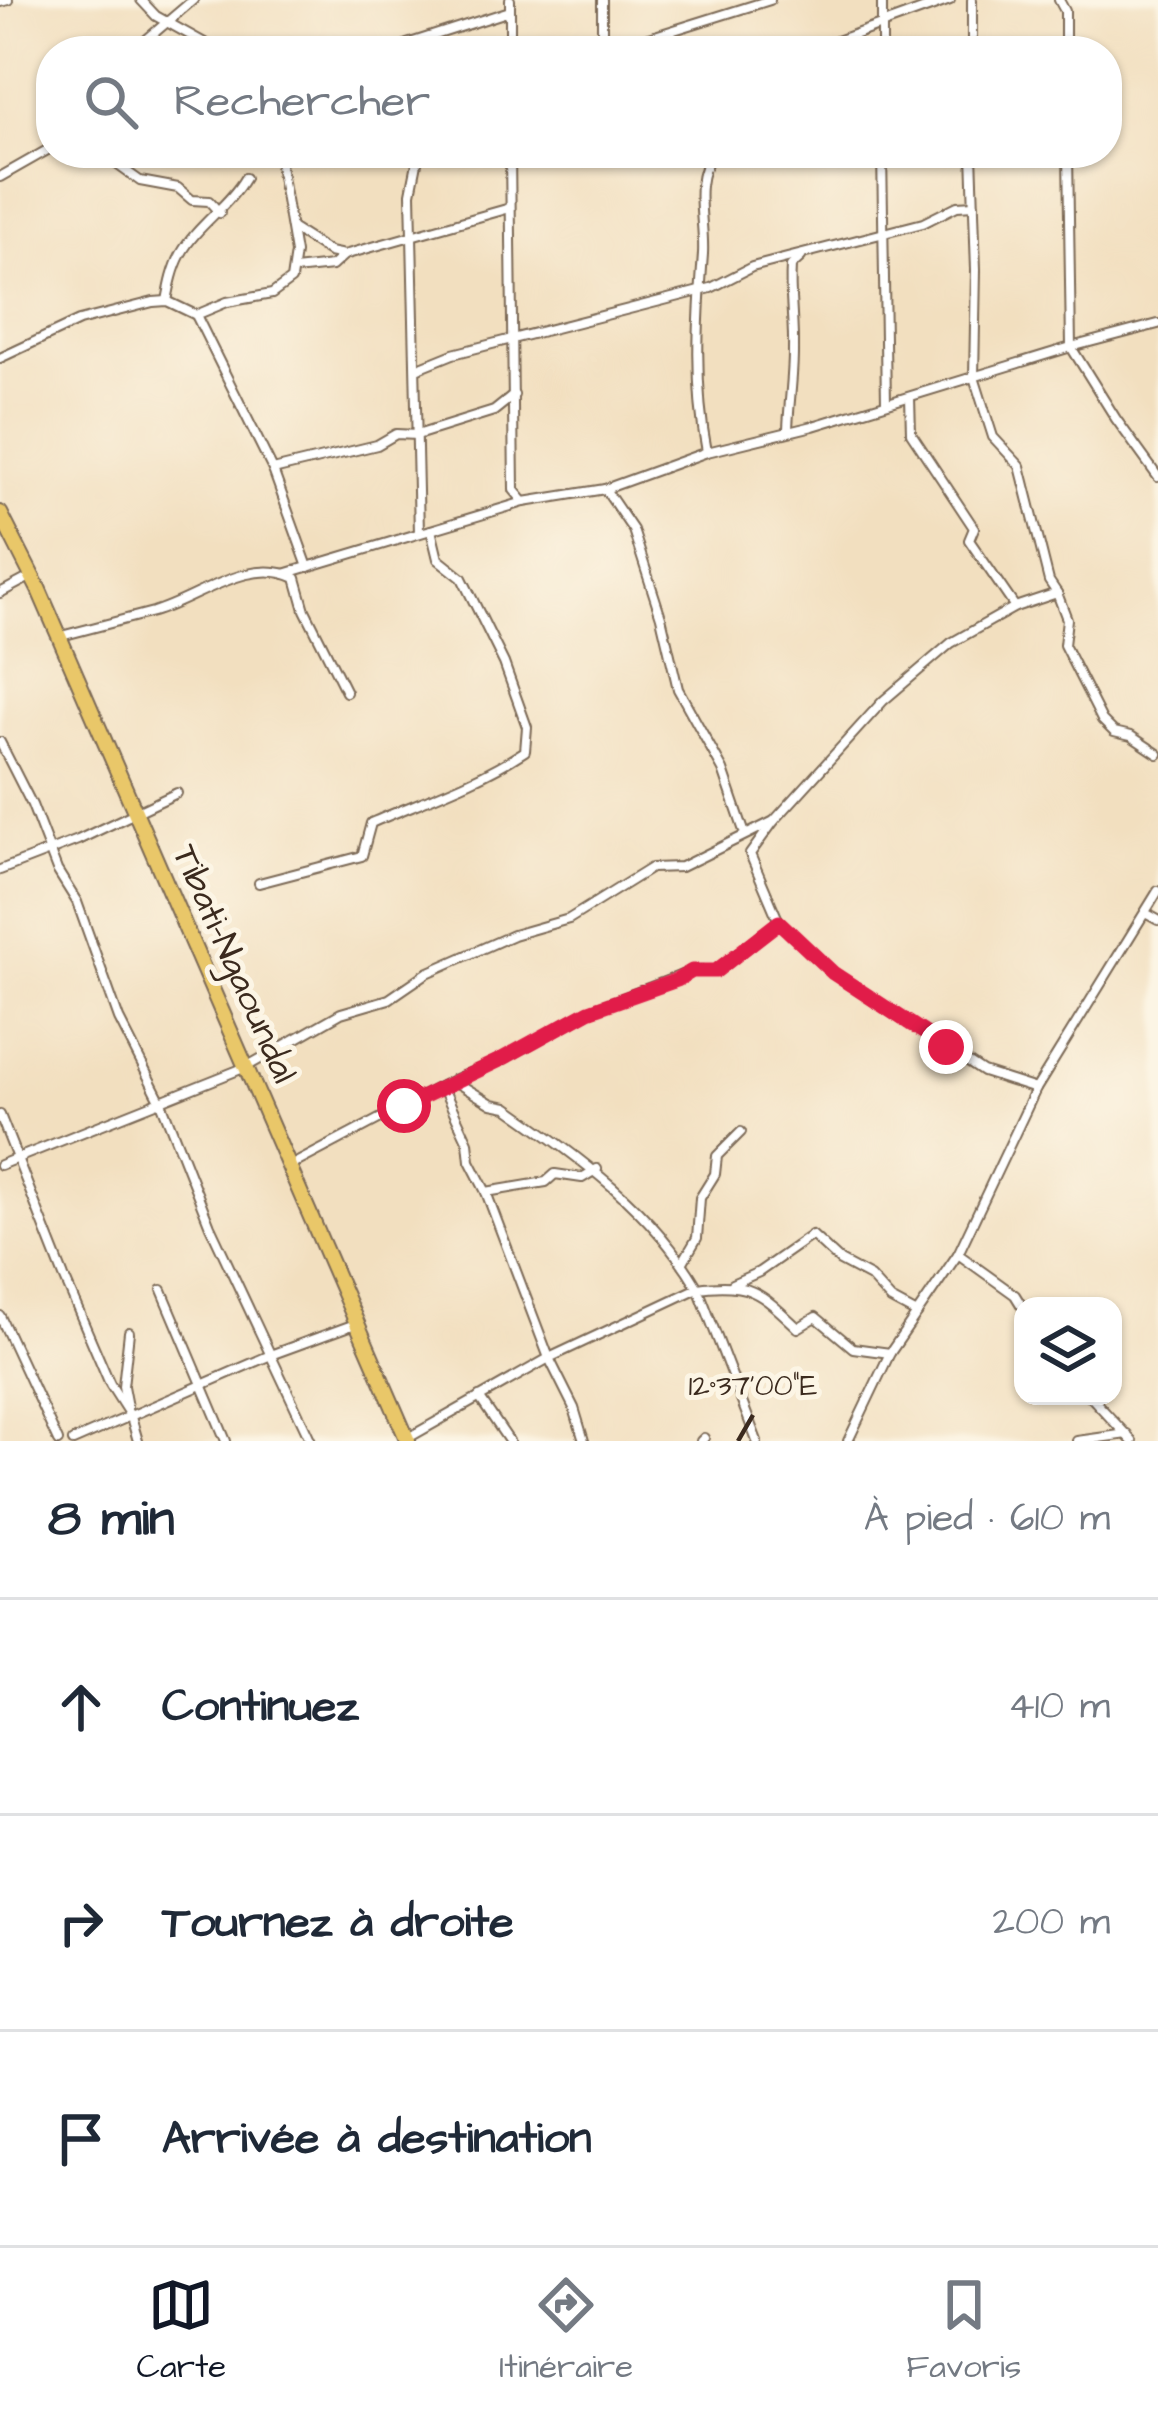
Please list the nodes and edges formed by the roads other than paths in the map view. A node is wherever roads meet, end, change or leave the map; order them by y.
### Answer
1 (141, 0) edge
2 (193, 0) edge
3 (510, 0) edge
4 (602, 0) edge
5 (770, 0) edge
6 (883, 0) edge
7 (950, 0) edge
8 (973, 0) edge
9 (1059, 0) edge
10 (510, 11) junction
11 (169, 22) junction
12 (882, 23) junction
13 (152, 36) edge
14 (193, 36) edge
15 (432, 36) edge
16 (510, 36) edge
17 (603, 36) edge
18 (653, 36) edge
19 (848, 36) edge
20 (882, 36) edge
21 (972, 36) edge
22 (1065, 36) edge
23 (36, 156) edge
24 (122, 168) edge
25 (281, 168) edge
26 (416, 168) edge
27 (510, 168) edge
28 (704, 168) edge
29 (882, 168) edge
30 (973, 168) edge
31 (1068, 168) edge
32 (0, 176) edge
33 (245, 178) dead end
34 (974, 205) junction
35 (510, 208) junction
36 (220, 213) junction
37 (292, 229) junction
38 (884, 232) junction
39 (414, 237) junction
40 (344, 255) junction
41 (802, 255) junction
42 (294, 269) junction
43 (698, 289) junction
44 (167, 301) junction
45 (196, 316) junction
46 (1158, 324) edge
47 (512, 340) junction
48 (1071, 347) junction
49 (0, 358) edge
50 (416, 369) junction
51 (974, 377) junction
52 (514, 395) junction
53 (910, 397) junction
54 (886, 404) junction
55 (788, 429) junction
56 (417, 435) junction
57 (707, 452) junction
58 (272, 470) junction
59 (1158, 477) edge
60 (605, 489) junction
61 (524, 502) junction
62 (0, 513) edge
63 (430, 530) junction
64 (419, 533) junction
65 (308, 567) junction
66 (284, 574) junction
67 (32, 576) junction
68 (0, 593) edge
69 (1057, 593) junction
70 (1015, 607) junction
71 (59, 637) junction
72 (346, 692) dead end
73 (0, 742) edge
74 (1158, 754) edge
75 (176, 793) dead end
76 (136, 812) junction
77 (774, 820) junction
78 (745, 834) junction
79 (50, 852) junction
80 (0, 870) edge
81 (259, 883) dead end
82 (1158, 891) edge
83 (1147, 914) junction
84 (1158, 920) edge
85 (779, 922) junction
86 (246, 1067) junction
87 (453, 1081) junction
88 (442, 1086) junction
89 (1036, 1089) junction
90 (160, 1102) junction
91 (0, 1115) edge
92 (741, 1132) dead end
93 (18, 1158) junction
94 (0, 1165) edge
95 (290, 1166) junction
96 (597, 1169) junction
97 (486, 1192) junction
98 (958, 1254) junction
99 (683, 1262) junction
100 (730, 1284) junction
101 (698, 1288) junction
102 (162, 1290) dead end
103 (1017, 1297) edge
104 (917, 1314) junction
105 (0, 1316) edge
106 (358, 1323) junction
107 (129, 1332) dead end
108 (890, 1353) junction
109 (273, 1354) junction
110 (549, 1358) junction
111 (201, 1386) junction
112 (479, 1396) junction
113 (1099, 1405) edge
114 (129, 1413) junction
115 (1132, 1439) edge
116 (408, 1440) edge
117 (58, 1441) edge
118 (73, 1441) edge
119 (138, 1441) edge
120 (226, 1441) edge
121 (311, 1441) edge
122 (509, 1441) edge
123 (584, 1441) edge
124 (757, 1441) edge
125 (848, 1441) edge
126 (1077, 1441) edge

1 - 11 street
2 - 11 street
3 - 10 street
4 - 17 street
5 - 18 street
6 - 12 street
7 - 12 street
8 - 21 street
9 - 22 street
10 - 15 street
10 - 16 street
11 - 13 street
11 - 14 street
12 - 19 street
12 - 20 street
23 - 32 street
24 - 36 street
25 - 37 street
26 - 39 street
27 - 35 street
28 - 43 street
29 - 38 street
30 - 34 street
31 - 48 street
33 - 36 street
34 - 38 street
34 - 51 street
35 - 39 street
35 - 47 street
36 - 44 street
37 - 40 street
37 - 42 street
38 - 41 street
38 - 54 street
39 - 40 street
39 - 50 street
40 - 42 street
41 - 43 street
41 - 55 street
42 - 45 street
43 - 47 street
43 - 57 street
44 - 45 street
44 - 49 street
45 - 58 street
46 - 48 street
47 - 50 street
47 - 52 street
48 - 51 street
48 - 59 street
50 - 56 street
51 - 53 street
51 - 69 street
52 - 56 street
52 - 61 street
53 - 54 street
53 - 70 street
54 - 55 street
55 - 57 street
56 - 58 street
56 - 64 street
57 - 60 street
58 - 65 street
60 - 61 street
60 - 78 street
61 - 63 street
62 - 67 highway, Tibati-Ngaoundal
63 - 64 street
63 - 81 street
64 - 65 street
65 - 66 street
66 - 71 street
66 - 72 street
67 - 68 street
67 - 71 highway, Tibati-Ngaoundal
69 - 70 street
69 - 74 street
70 - 77 street
71 - 76 highway, Tibati-Ngaoundal
73 - 79 street
75 - 76 street
76 - 79 street
76 - 86 highway, Tibati-Ngaoundal
77 - 78 street
77 - 85 street
78 - 86 street
79 - 80 street
79 - 90 street
82 - 83 street
83 - 84 street
83 - 89 street
85 - 87 street
85 - 89 street
86 - 90 street
86 - 95 highway, Tibati-Ngaoundal
87 - 88 street
87 - 96 street
88 - 95 street
88 - 97 street
89 - 98 street
90 - 93 street
90 - 109 street
91 - 93 street
92 - 99 street
93 - 94 street
93 - 114 street
95 - 106 highway, Tibati-Ngaoundal
96 - 97 street
96 - 99 street
97 - 110 street
98 - 103 street
98 - 104 street
99 - 101 street
100 - 101 street
100 - 104 street
100 - 108 street
101 - 110 street
101 - 124 street
102 - 111 street
104 - 108 street
105 - 117 street
106 - 109 street
106 - 116 highway, Tibati-Ngaoundal
107 - 114 street
108 - 125 street
109 - 111 street
109 - 121 street
110 - 112 street
110 - 123 street
111 - 114 street
111 - 120 street
112 - 116 street
112 - 122 street
113 - 115 street
114 - 118 street
114 - 119 street
115 - 126 street

